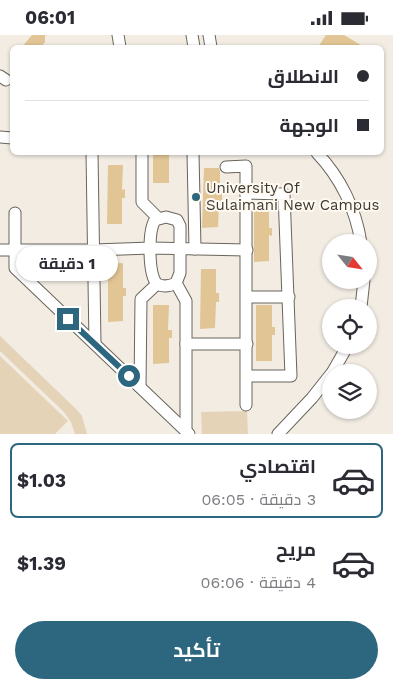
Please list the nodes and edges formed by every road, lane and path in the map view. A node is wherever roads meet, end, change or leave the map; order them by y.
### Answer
1 (92, 155) edge
2 (142, 155) edge
3 (193, 155) edge
4 (319, 155) edge
5 (226, 167) dead end
6 (246, 193) junction
7 (194, 204) junction
8 (15, 213) dead end
9 (158, 218) junction
10 (177, 220) junction
11 (359, 234) edge
12 (150, 248) junction
13 (180, 249) junction
14 (195, 249) junction
15 (0, 250) edge
16 (15, 250) junction
17 (94, 250) junction
18 (247, 250) junction
19 (176, 283) junction
20 (156, 284) junction
21 (247, 297) junction
22 (289, 297) junction
23 (95, 344) junction
24 (186, 344) junction
25 (247, 344) junction
26 (247, 375) junction
27 (322, 386) edge
28 (140, 387) junction
29 (246, 405) dead end
30 (188, 432) edge
31 (278, 434) edge

1 - 17 street
2 - 9 street
3 - 7 street
4 - 11 street
5 - 6 street
6 - 18 street
6 - 22 street
7 - 10 street
7 - 14 street
8 - 16 street
9 - 10 street
9 - 12 street
10 - 13 street
12 - 13 street
12 - 17 street
12 - 20 street
13 - 14 street
13 - 19 street
14 - 18 street
15 - 16 street
16 - 17 street
16 - 23 street
17 - 23 street
18 - 21 street
19 - 20 street
19 - 24 street
20 - 28 street
21 - 22 street
21 - 25 street
22 - 26 street
23 - 28 street
24 - 25 street
24 - 30 street
25 - 26 street
26 - 29 street
27 - 31 street
28 - 30 street

